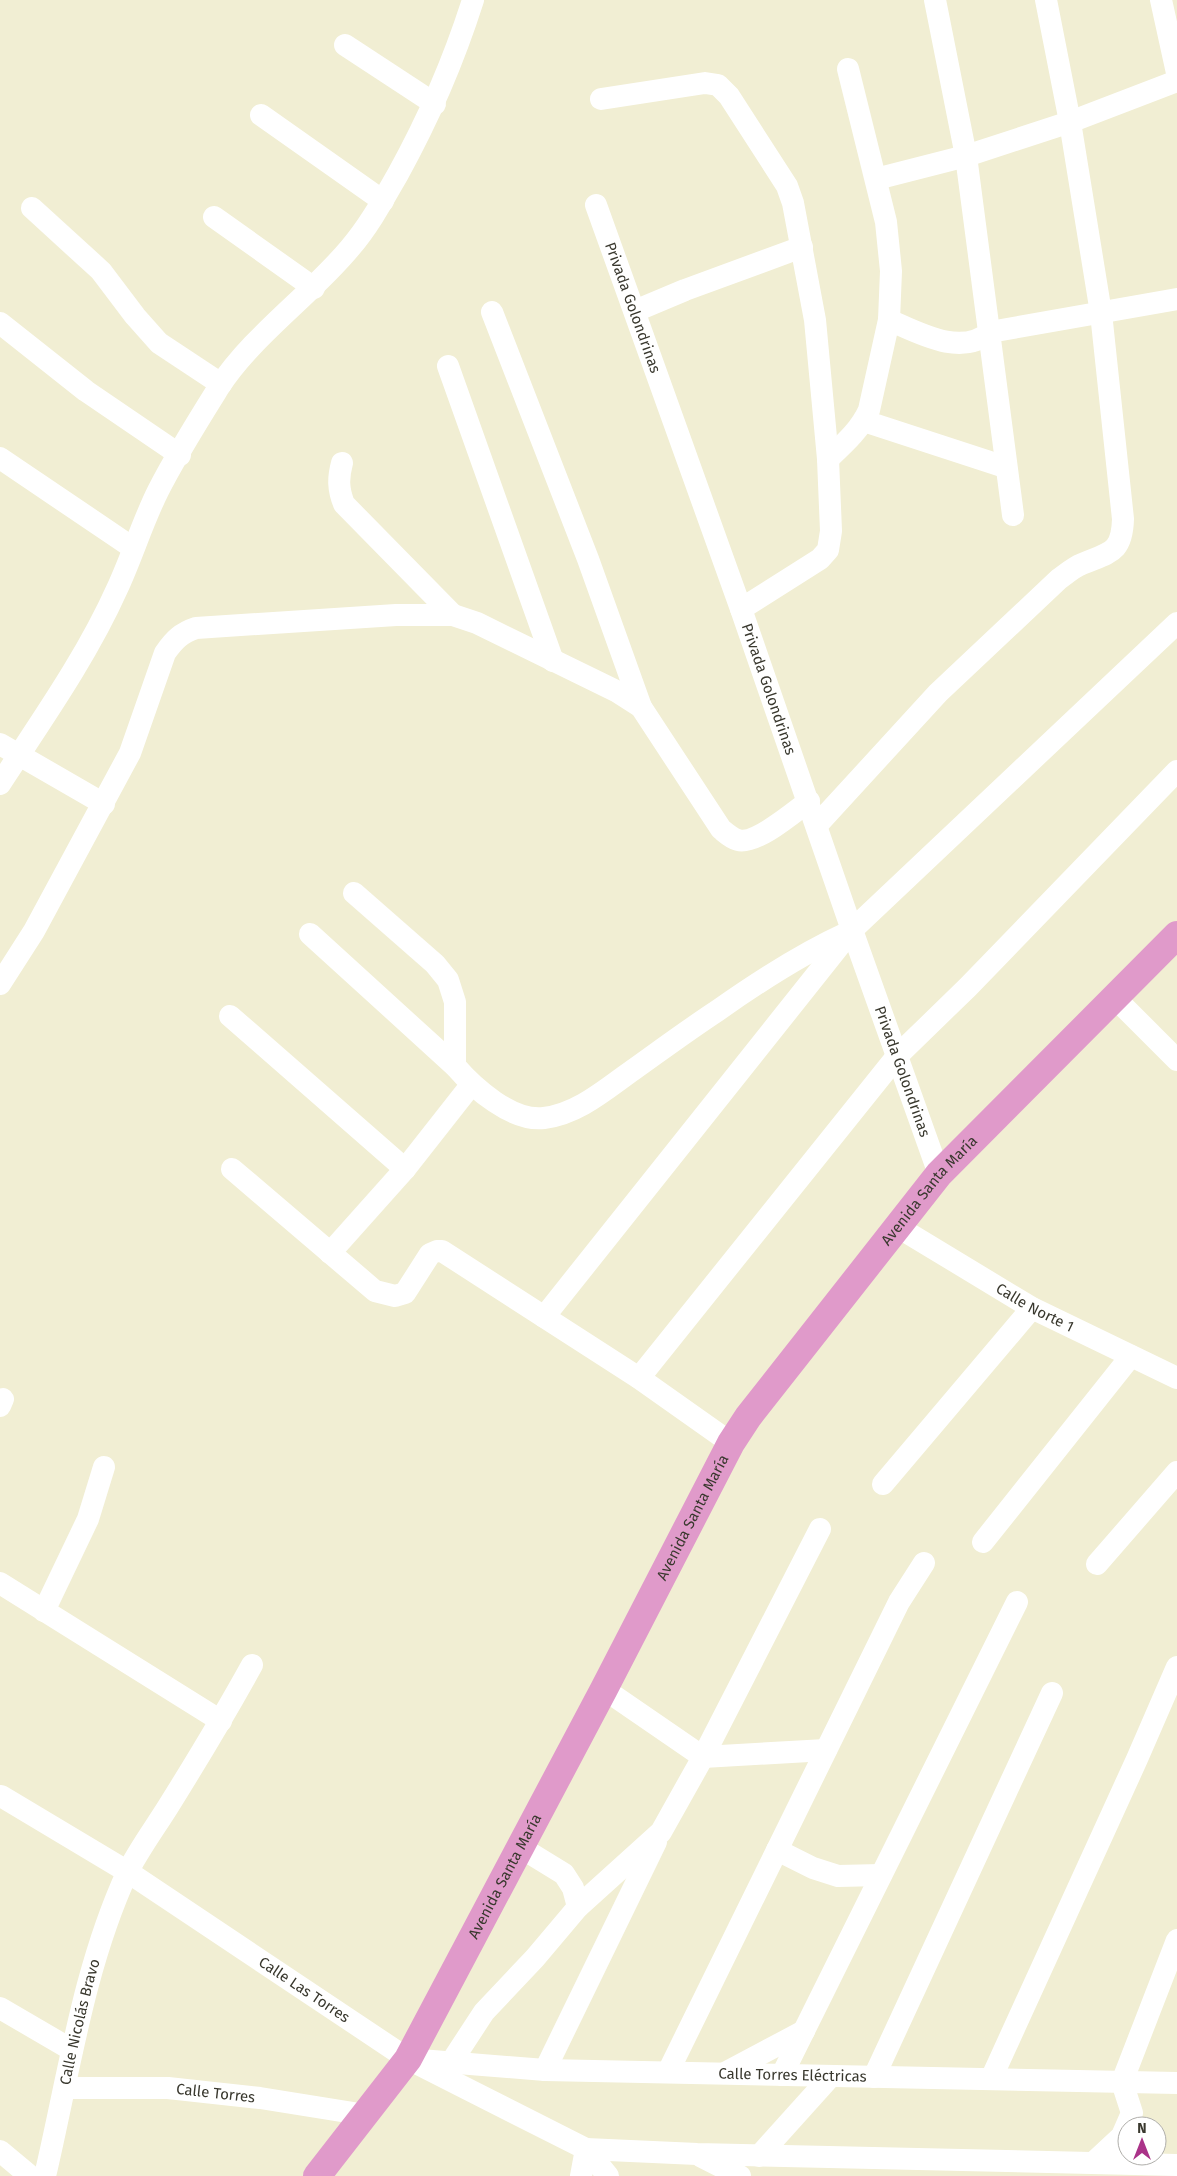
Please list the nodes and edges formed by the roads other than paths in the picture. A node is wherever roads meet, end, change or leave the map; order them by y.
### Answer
1 (473, 0) edge
2 (935, 0) edge
3 (1046, 0) edge
4 (1161, 0) edge
5 (345, 46) dead end
6 (848, 69) dead end
7 (1177, 73) edge
8 (1177, 81) edge
9 (601, 99) dead end
10 (435, 104) junction
11 (261, 115) dead end
12 (1070, 122) junction
13 (966, 156) junction
14 (876, 179) junction
15 (383, 201) junction
16 (596, 205) dead end
17 (32, 208) dead end
18 (214, 217) dead end
19 (802, 247) junction
20 (314, 288) junction
21 (1177, 299) edge
22 (635, 311) junction
23 (492, 312) dead end
24 (1101, 313) junction
25 (889, 320) junction
26 (0, 322) edge
27 (990, 332) junction
28 (448, 366) dead end
29 (221, 384) junction
30 (864, 421) junction
31 (180, 455) junction
32 (0, 458) edge
33 (828, 459) junction
34 (342, 463) dead end
35 (1005, 466) junction
36 (1013, 515) dead end
37 (133, 548) junction
38 (741, 609) junction
39 (452, 615) junction
40 (1177, 623) edge
41 (553, 661) junction
42 (640, 707) junction
43 (0, 744) edge
44 (19, 754) junction
45 (1177, 771) edge
46 (0, 784) edge
47 (808, 801) junction
48 (104, 804) junction
49 (817, 824) junction
50 (354, 893) dead end
51 (852, 930) junction
52 (310, 934) dead end
53 (1177, 936) edge
54 (0, 984) edge
55 (1115, 998) junction
56 (230, 1016) dead end
57 (898, 1055) junction
58 (1177, 1060) edge
59 (455, 1066) junction
60 (471, 1085) junction
61 (232, 1169) dead end
62 (405, 1169) junction
63 (939, 1174) junction
64 (898, 1227) junction
65 (330, 1253) junction
66 (1032, 1308) junction
67 (544, 1317) junction
68 (1131, 1356) junction
69 (639, 1378) junction
70 (1177, 1378) edge
71 (731, 1443) junction
72 (104, 1467) dead end
73 (1177, 1472) edge
74 (883, 1484) dead end
75 (820, 1529) dead end
76 (983, 1542) dead end
77 (924, 1563) dead end
78 (1097, 1564) dead end
79 (0, 1583) edge
80 (1017, 1602) dead end
81 (44, 1611) junction
82 (252, 1665) dead end
83 (1177, 1667) edge
84 (604, 1689) junction
85 (1052, 1693) dead end
86 (221, 1721) junction
87 (826, 1750) junction
88 (704, 1757) junction
89 (1, 1796) edge
90 (660, 1832) junction
91 (520, 1847) junction
92 (777, 1850) junction
93 (128, 1872) junction
94 (881, 1875) junction
95 (578, 1907) junction
96 (1177, 1940) edge
97 (0, 2008) edge
98 (804, 2031) junction
99 (72, 2050) junction
100 (408, 2059) junction
101 (450, 2064) junction
102 (545, 2070) junction
103 (668, 2072) junction
104 (724, 2073) junction
105 (782, 2075) junction
106 (831, 2076) junction
107 (874, 2077) junction
108 (991, 2079) junction
109 (1122, 2082) junction
110 (1177, 2083) edge
111 (65, 2088) junction
112 (366, 2115) junction
113 (586, 2149) junction
114 (0, 2152) edge
115 (697, 2154) junction
116 (759, 2156) junction
117 (944, 2160) junction
118 (1092, 2163) junction
119 (1177, 2165) edge
120 (30, 2176) edge
121 (45, 2176) edge
122 (317, 2176) edge
123 (581, 2176) edge
124 (608, 2176) edge
125 (740, 2176) edge
126 (976, 2176) edge

1 - 10 street
2 - 13 street
3 - 12 street
4 - 7 street
5 - 10 street
6 - 14 street
8 - 12 street
9 - 19 street
10 - 15 street
11 - 15 street
12 - 13 street
12 - 24 street
13 - 14 street
13 - 27 street
14 - 25 street
15 - 20 street
16 - 22 street, Privada Golondrinas
17 - 29 street
18 - 20 street
19 - 22 street
19 - 33 street
20 - 29 street
21 - 24 street
22 - 38 street, Privada Golondrinas
23 - 42 street
24 - 27 street
24 - 49 street
25 - 27 street
25 - 30 street
26 - 31 street
27 - 35 street
28 - 41 street
29 - 31 street
30 - 33 street
30 - 35 street
31 - 37 street
32 - 37 street
33 - 38 street
34 - 39 street
35 - 36 street
37 - 44 street
38 - 47 street, Privada Golondrinas
39 - 41 street
39 - 48 street
40 - 51 street
41 - 42 street
42 - 47 street
43 - 44 street
44 - 46 street
44 - 48 street
45 - 57 street
47 - 49 street, Privada Golondrinas
48 - 54 street
49 - 51 street, Privada Golondrinas
50 - 59 street
51 - 57 street, Privada Golondrinas
51 - 60 street
51 - 67 street
52 - 59 street
53 - 55 main road, Avenida Santa María
55 - 58 street
55 - 63 main road, Avenida Santa María
56 - 62 street
57 - 63 street, Privada Golondrinas
57 - 69 street
59 - 60 street
60 - 62 street
61 - 65 street
62 - 65 street
63 - 64 main road, Avenida Santa María
64 - 66 street, Calle Norte 1
64 - 71 main road, Avenida Santa María
65 - 67 street
66 - 68 street, Calle Norte 1
66 - 74 street
67 - 69 street
68 - 70 street, Calle Norte 1
68 - 76 street
69 - 71 street
71 - 84 main road, Avenida Santa María
72 - 81 street
73 - 78 street
75 - 88 street
77 - 87 street
79 - 81 street
80 - 94 street
81 - 86 street
82 - 86 street, Calle Nicolás Bravo
83 - 108 street
84 - 88 street
84 - 91 main road, Avenida Santa María
85 - 107 street
86 - 93 street, Calle Nicolás Bravo
87 - 88 street
87 - 92 street
88 - 90 street
89 - 93 street, Calle Las Torres
90 - 95 street
90 - 102 street
91 - 95 street
91 - 100 main road, Avenida Santa María
92 - 94 street
92 - 103 street
93 - 99 street, Calle Nicolás Bravo
93 - 100 street, Calle Las Torres
94 - 98 street
95 - 101 street
96 - 109 street
97 - 99 street
98 - 104 street
98 - 105 street
99 - 111 street, Calle Nicolás Bravo
100 - 101 street, Calle Torres Eléctricas
100 - 112 main road, Avenida Santa María
100 - 113 street, Calle Las Torres
101 - 102 street, Calle Torres Eléctricas
102 - 103 street, Calle Torres Eléctricas
103 - 104 street, Calle Torres Eléctricas
104 - 105 street, Calle Torres Eléctricas
105 - 106 street, Calle Torres Eléctricas
106 - 107 street, Calle Torres Eléctricas
106 - 116 street
107 - 108 street, Calle Torres Eléctricas
108 - 109 street, Calle Torres Eléctricas
109 - 110 street, Calle Torres Eléctricas
109 - 118 street
111 - 112 street, Calle Torres
111 - 121 street, Calle Nicolás Bravo
112 - 122 main road, Avenida Santa María
113 - 115 street
113 - 123 street
113 - 124 street, Calle Las Torres
114 - 120 street
115 - 116 street
115 - 125 street
116 - 117 street
117 - 118 street
117 - 126 street
118 - 119 street

